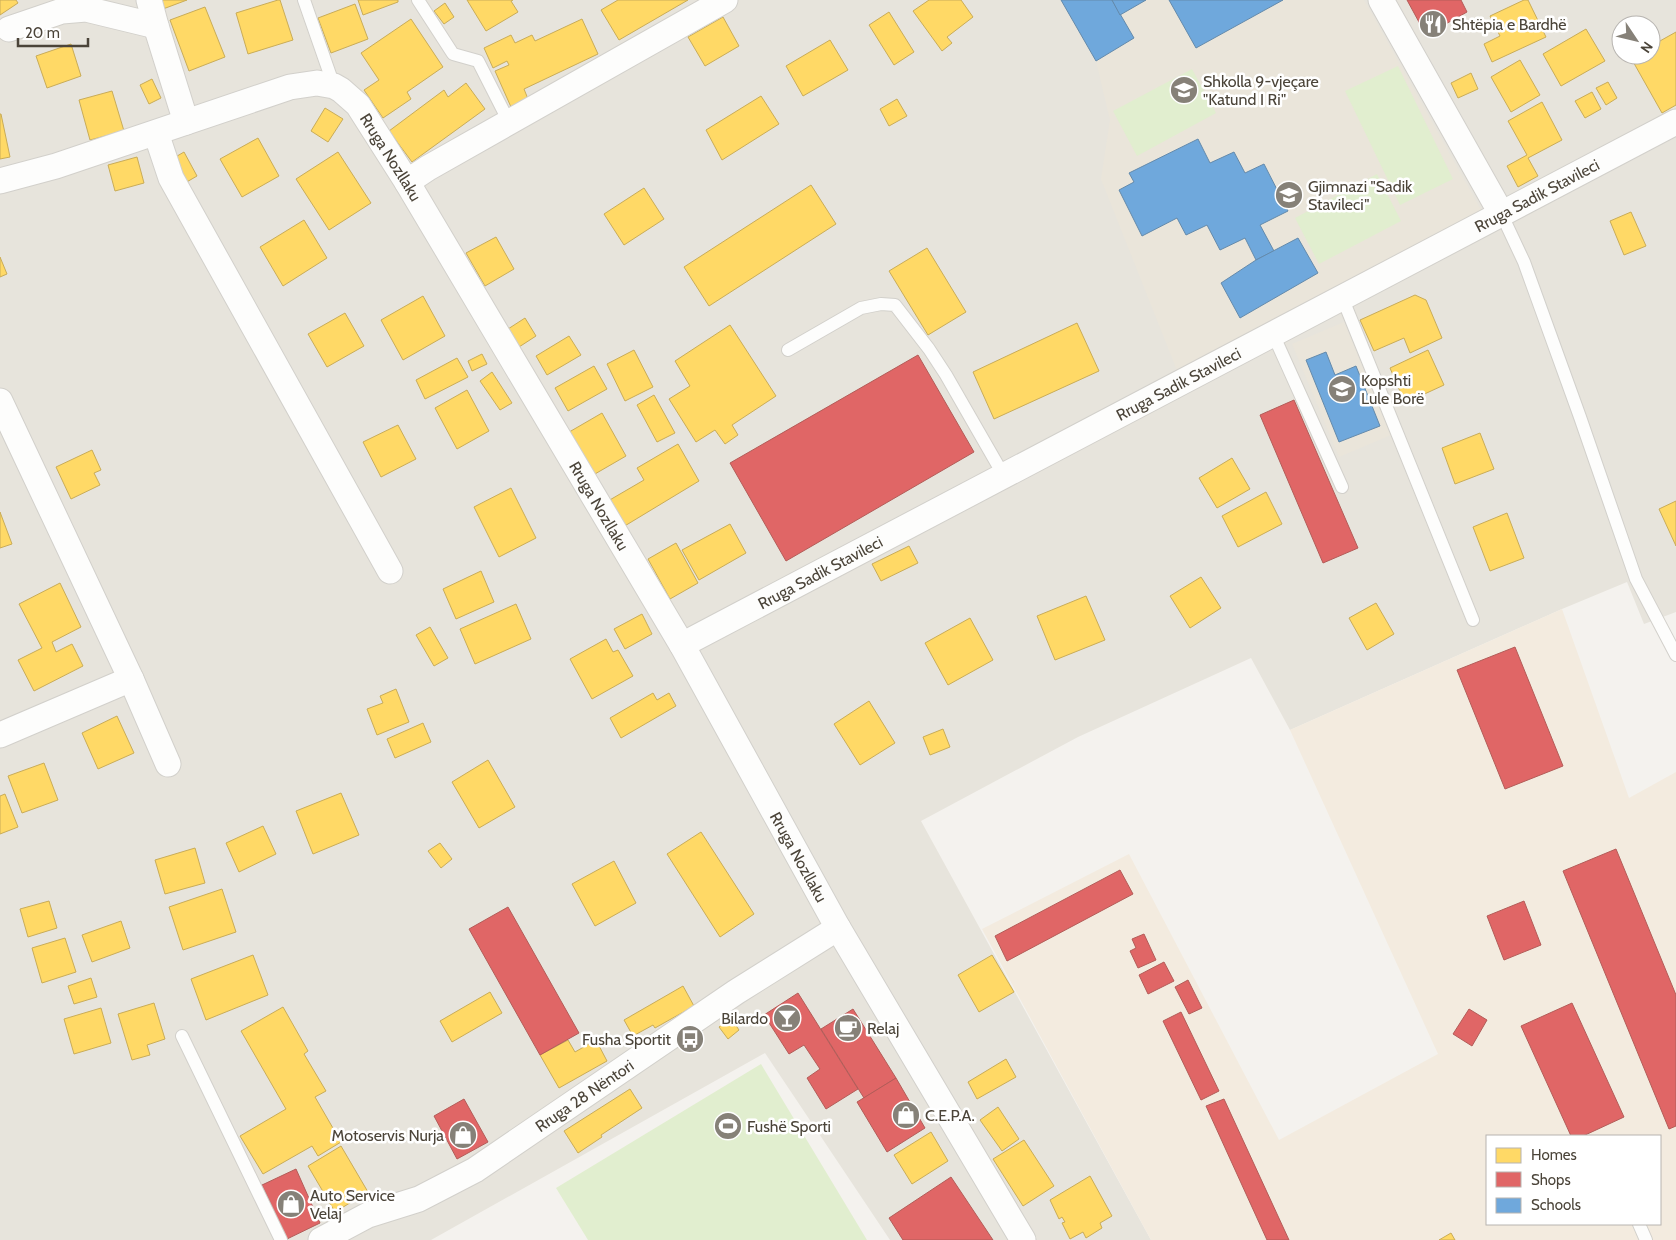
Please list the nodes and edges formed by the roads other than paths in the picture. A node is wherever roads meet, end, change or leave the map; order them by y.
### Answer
1 (149, 0) edge
2 (304, 0) edge
3 (418, 0) edge
4 (725, 0) edge
5 (1381, 0) edge
6 (156, 26) junction
7 (9, 29) dead end
8 (334, 86) junction
9 (186, 122) junction
10 (509, 122) junction
11 (1676, 122) edge
12 (156, 133) junction
13 (0, 181) edge
14 (407, 182) junction
15 (1501, 213) junction
16 (1342, 297) junction
17 (1273, 334) junction
18 (788, 350) dead end
19 (0, 401) edge
20 (1004, 476) junction
21 (1342, 487) dead end
22 (390, 571) dead end
23 (1473, 620) dead end
24 (682, 645) junction
25 (1676, 656) edge
26 (131, 679) junction
27 (0, 735) edge
28 (168, 764) dead end
29 (838, 928) junction
30 (182, 1036) dead end
31 (1639, 1225) edge
32 (281, 1240) edge
33 (321, 1240) edge
34 (1023, 1240) edge
35 (1646, 1240) edge

1 - 6 street
2 - 8 lane
3 - 10 lane
4 - 10 street
5 - 15 street
6 - 7 street
6 - 9 street
8 - 9 street
8 - 14 street, Rruga Nozllaku
9 - 12 street
10 - 14 street
11 - 15 street, Rruga Sadik Stavileci
12 - 13 street
12 - 22 street
14 - 24 street, Rruga Nozllaku
15 - 16 street, Rruga Sadik Stavileci
15 - 25 lane
16 - 17 street, Rruga Sadik Stavileci
16 - 23 lane
17 - 20 street, Rruga Sadik Stavileci
17 - 21 lane
18 - 20 lane
19 - 26 street
20 - 24 street, Rruga Sadik Stavileci
24 - 29 street, Rruga Nozllaku
26 - 27 street
26 - 28 street
29 - 33 street, Rruga 28 Nëntori
29 - 34 street, Rruga Nozllaku
30 - 32 lane
31 - 35 lane

